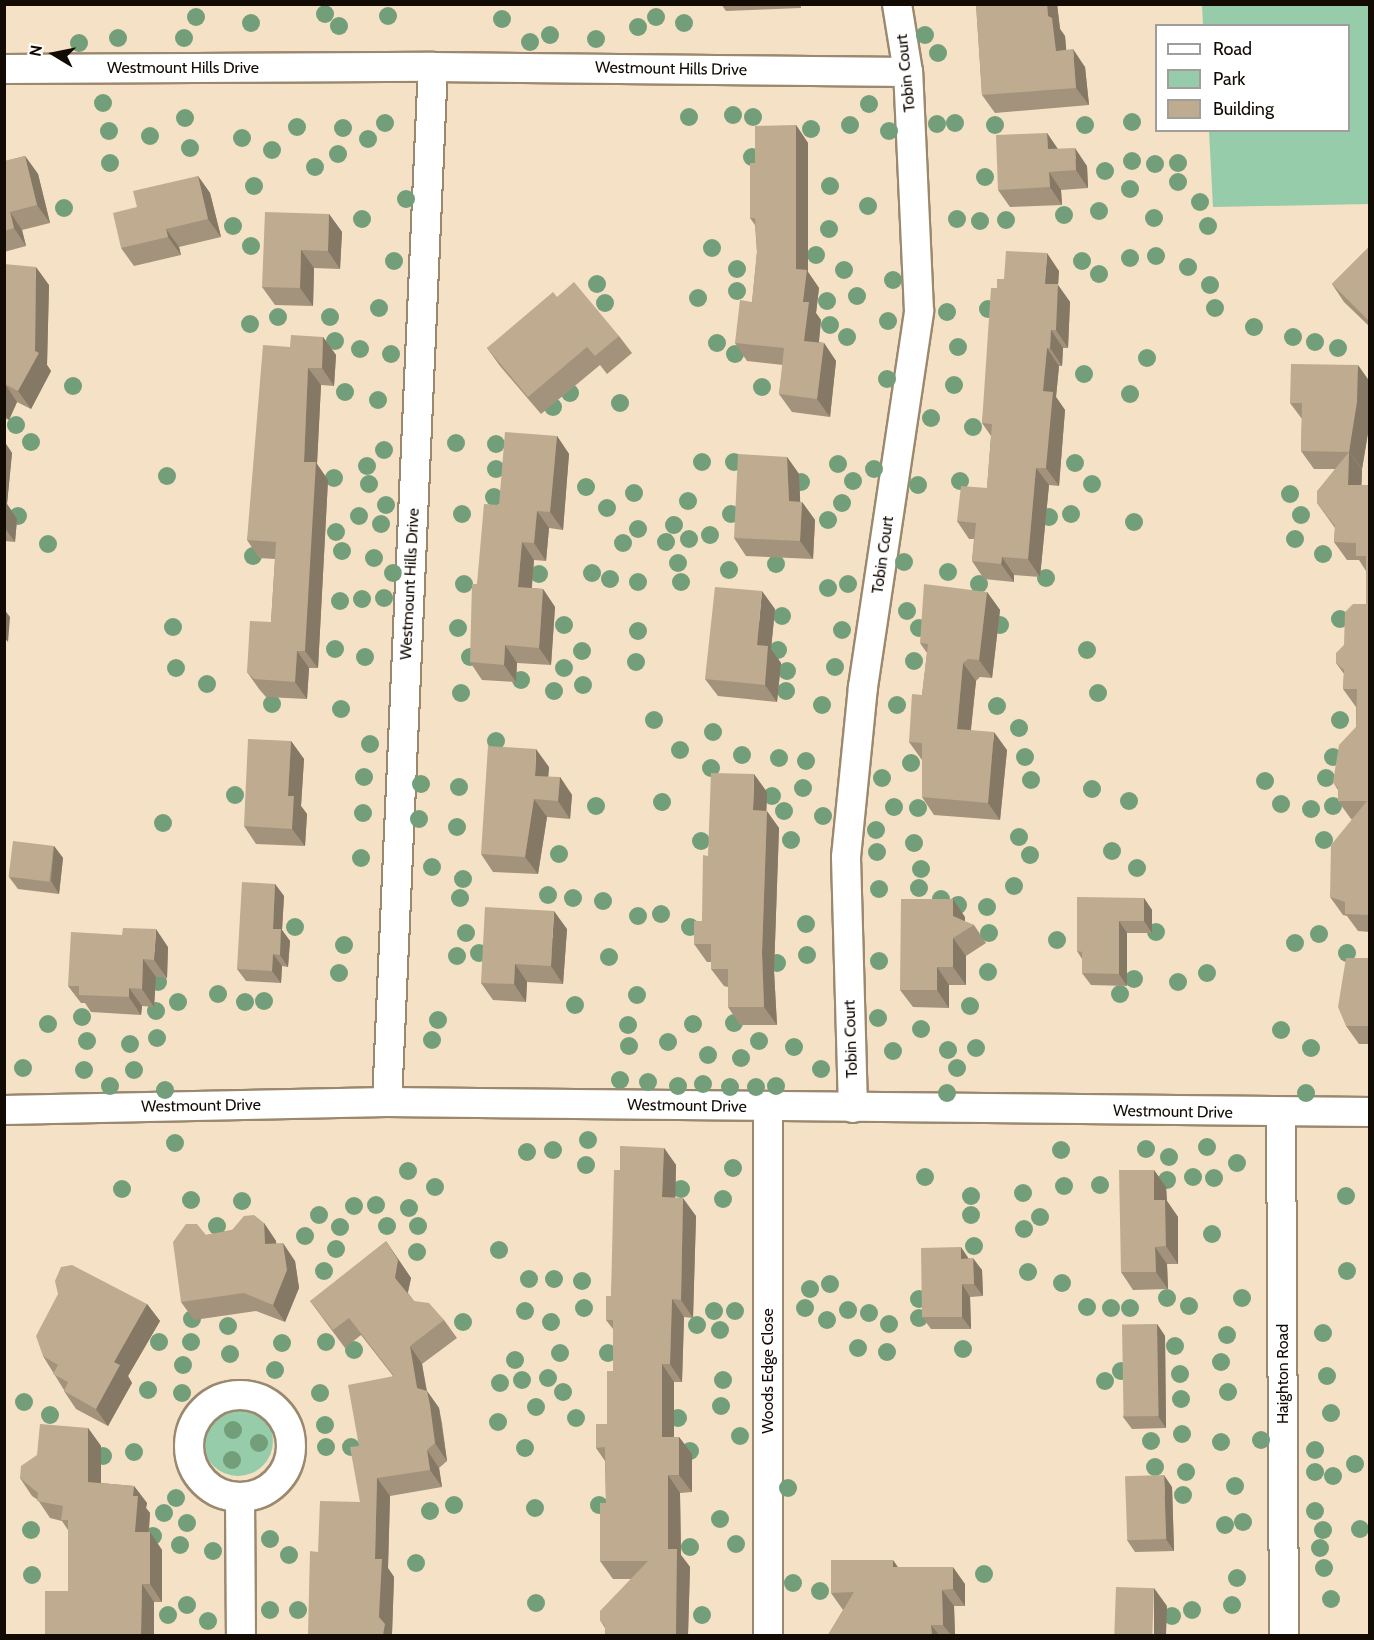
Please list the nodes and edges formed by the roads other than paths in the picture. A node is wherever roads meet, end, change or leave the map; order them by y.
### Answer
1 (897, 4) edge
2 (433, 67) junction
3 (4, 69) edge
4 (908, 72) junction
5 (387, 1102) junction
6 (768, 1107) junction
7 (853, 1108) junction
8 (4, 1110) edge
9 (1370, 1112) edge
10 (1281, 1113) junction
11 (240, 1497) dead end
12 (241, 1635) edge
13 (768, 1635) edge
14 (1284, 1635) edge

1 - 4 street, Tobin Court
2 - 3 street, Westmount Hills Drive
2 - 4 street, Westmount Hills Drive
2 - 5 street, Westmount Hills Drive
4 - 7 street, Tobin Court
5 - 6 street, Westmount Drive
5 - 8 street, Westmount Drive
6 - 7 street, Westmount Drive
6 - 13 street, Woods Edge Close
7 - 10 street, Westmount Drive
9 - 10 street, Westmount Drive
10 - 14 street, Haighton Road
11 - 12 street

